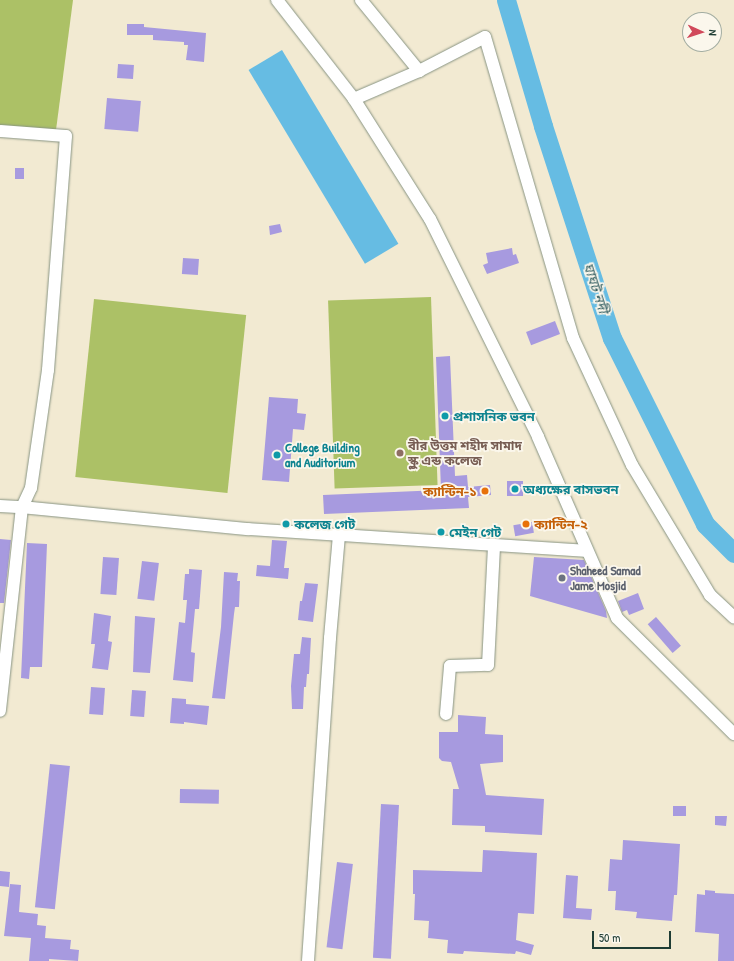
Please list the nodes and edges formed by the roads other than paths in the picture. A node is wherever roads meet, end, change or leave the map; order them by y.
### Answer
1 (277, 0) edge
2 (360, 0) edge
3 (419, 71) junction
4 (354, 99) junction
5 (0, 132) edge
6 (0, 506) edge
7 (22, 506) junction
8 (339, 536) junction
9 (494, 546) junction
10 (586, 551) junction
11 (734, 617) edge
12 (2, 671) edge
13 (0, 711) edge
14 (446, 714) dead end
15 (734, 734) edge
16 (308, 961) edge

1 - 4 street
2 - 3 street
3 - 4 street
3 - 11 street
4 - 10 street
5 - 7 street
6 - 7 street
7 - 8 street
7 - 12 street
8 - 9 street
8 - 16 street
9 - 10 street
9 - 14 street
10 - 15 street
12 - 13 street

